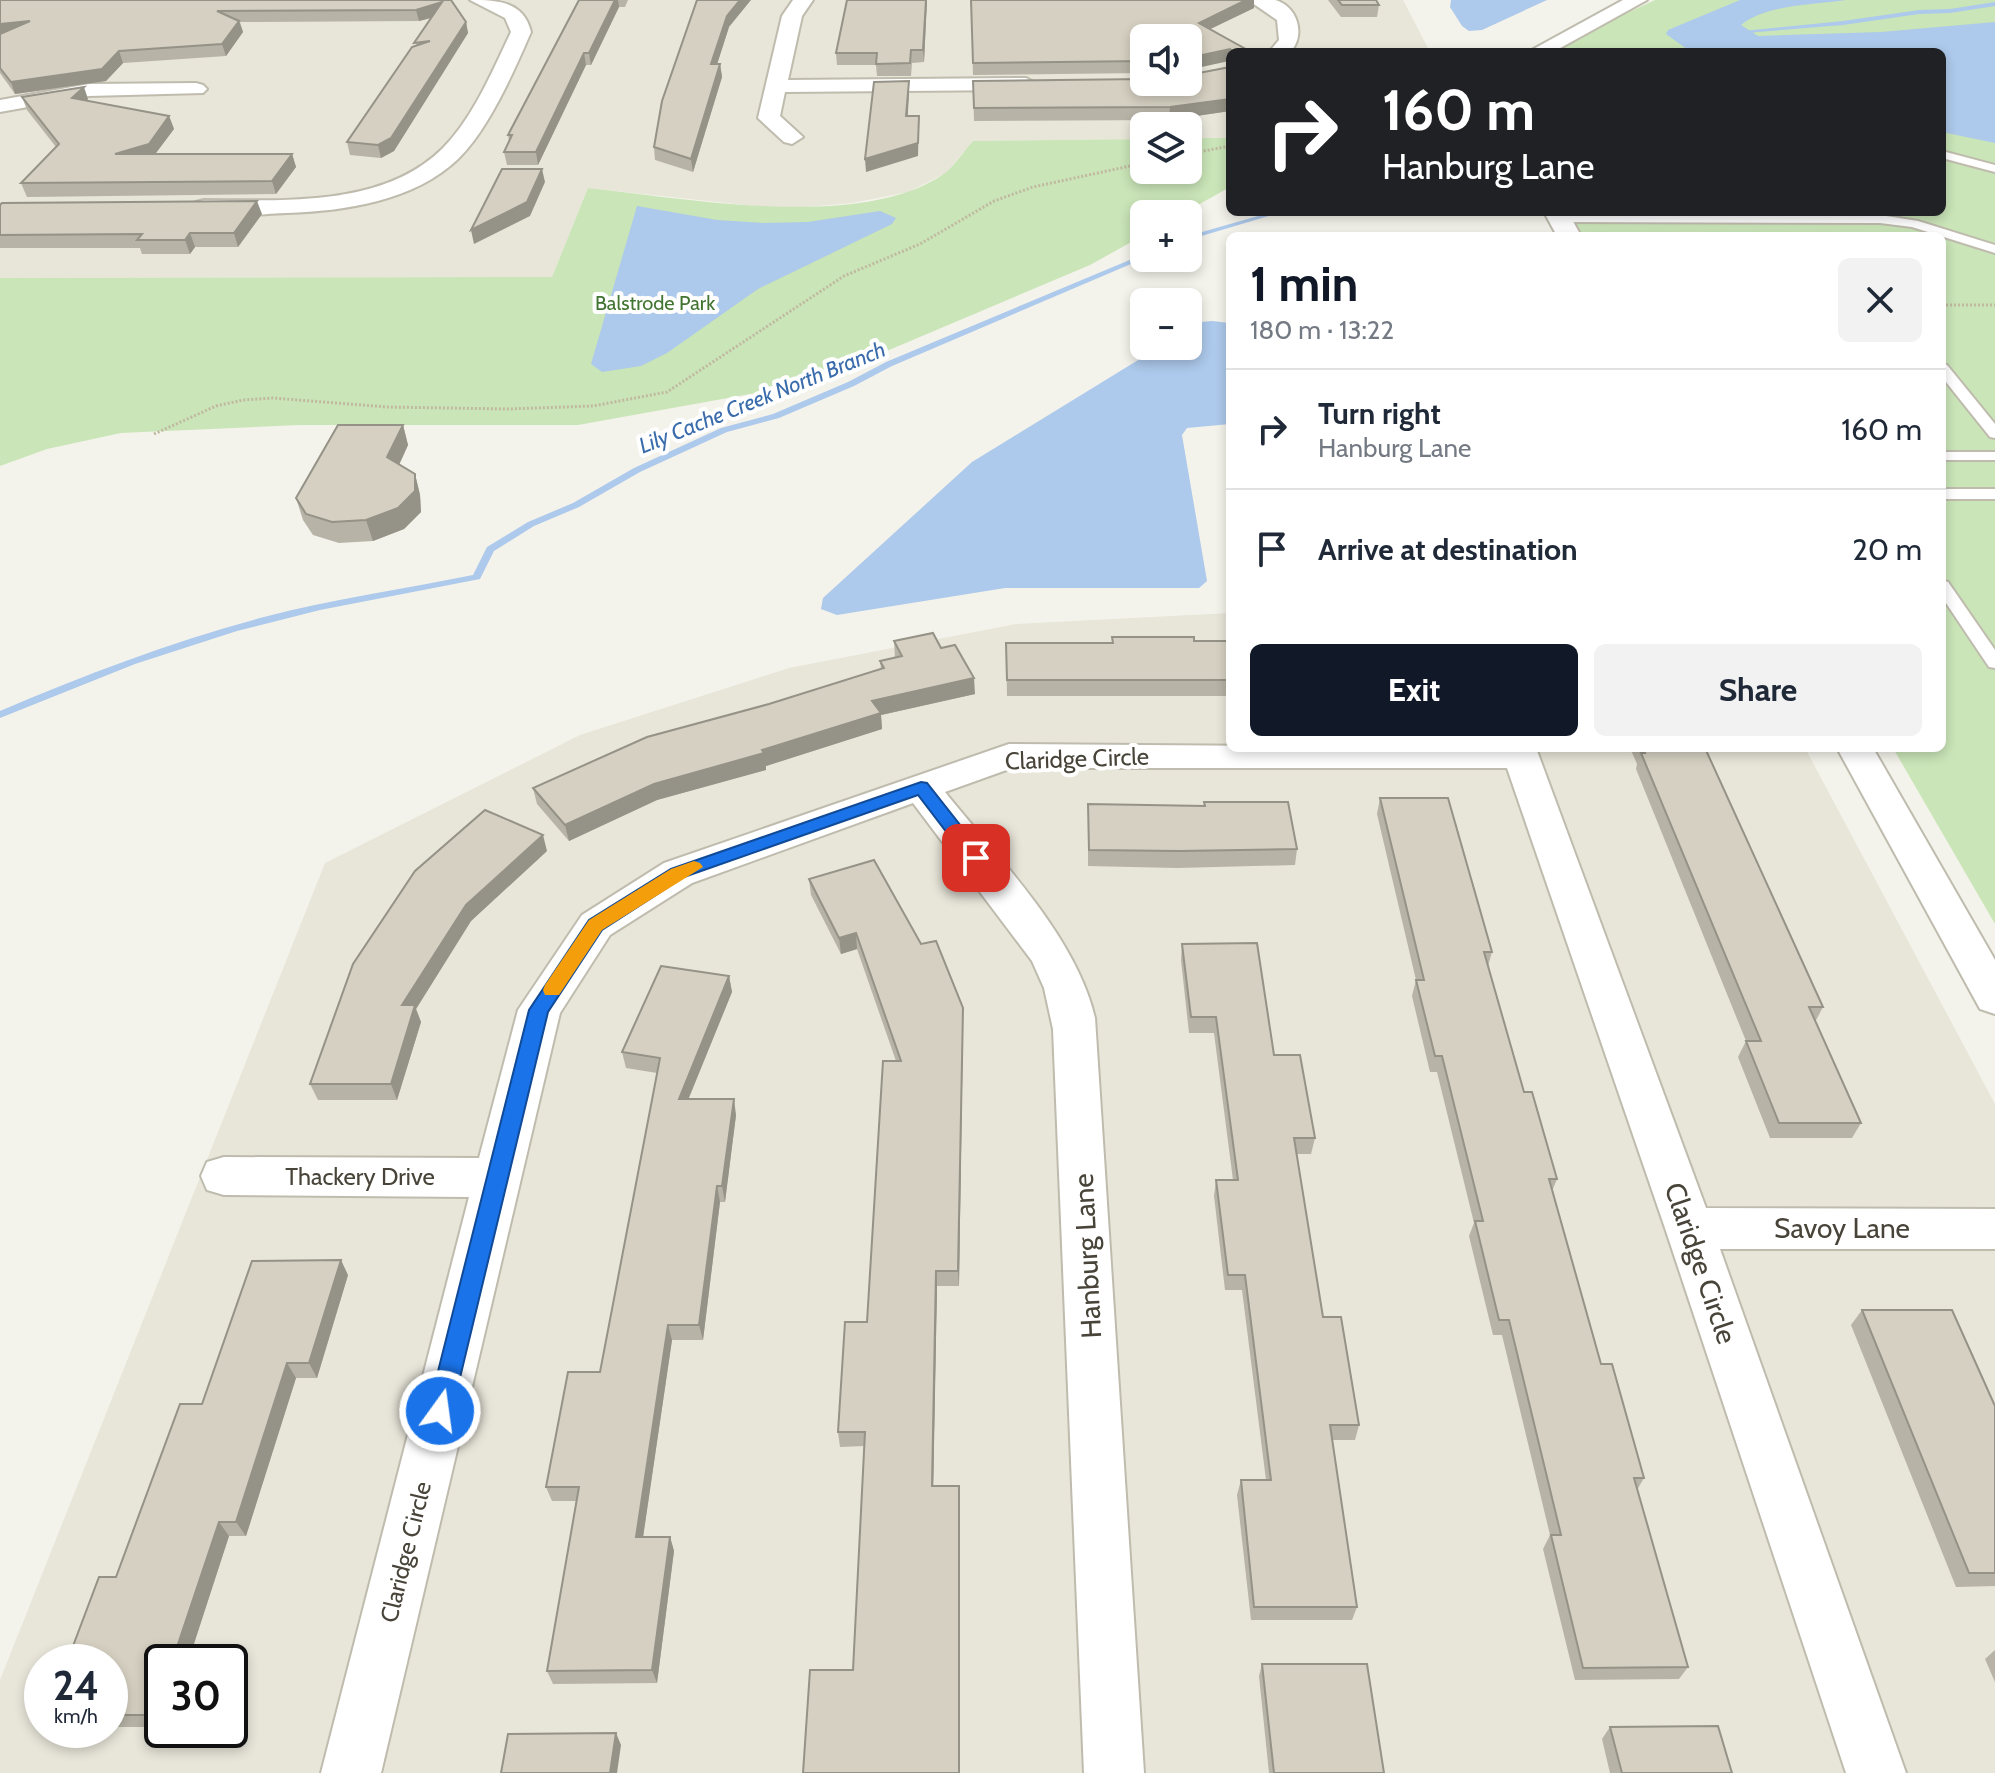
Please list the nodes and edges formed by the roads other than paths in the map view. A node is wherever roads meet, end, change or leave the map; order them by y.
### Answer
1 (523, 0) edge
2 (803, 0) edge
3 (1258, 0) edge
4 (1637, 0) edge
5 (490, 3) edge
6 (1283, 48) edge
7 (1546, 48) edge
8 (1047, 84) edge
9 (774, 86) junction
10 (196, 89) dead end
11 (3, 102) edge
12 (792, 137) dead end
13 (1946, 155) edge
14 (1995, 169) edge
15 (187, 207) edge
16 (1779, 216) edge
17 (1816, 216) edge
18 (1831, 216) edge
19 (1561, 222) edge
20 (1829, 232) edge
21 (1940, 232) edge
22 (1946, 234) edge
23 (1995, 249) edge
24 (1946, 373) edge
25 (1995, 434) edge
26 (1946, 456) edge
27 (1995, 456) edge
28 (1946, 494) edge
29 (1995, 494) edge
30 (1946, 591) edge
31 (1995, 663) edge
32 (1519, 752) edge
33 (1857, 752) edge
34 (921, 787) junction
35 (1995, 998) edge
36 (224, 1176) dead end
37 (497, 1178) junction
38 (1689, 1228) junction
39 (1995, 1229) edge
40 (351, 1773) edge
41 (1114, 1773) edge
42 (1876, 1773) edge

1 - 5 street
2 - 9 street
3 - 6 street
4 - 7 street
5 - 15 street
8 - 9 street
9 - 12 street
10 - 11 street
13 - 14 lane
16 - 19 lane
17 - 20 lane
18 - 21 lane
22 - 23 lane
24 - 25 lane
26 - 27 lane
28 - 29 lane
30 - 31 lane
32 - 34 street, Claridge Circle
32 - 38 street, Claridge Circle
33 - 35 street
34 - 37 street, Claridge Circle
34 - 41 street, Hanburg Lane
36 - 37 street, Thackery Drive
37 - 40 street, Claridge Circle
38 - 39 street, Savoy Lane
38 - 42 street, Claridge Circle

